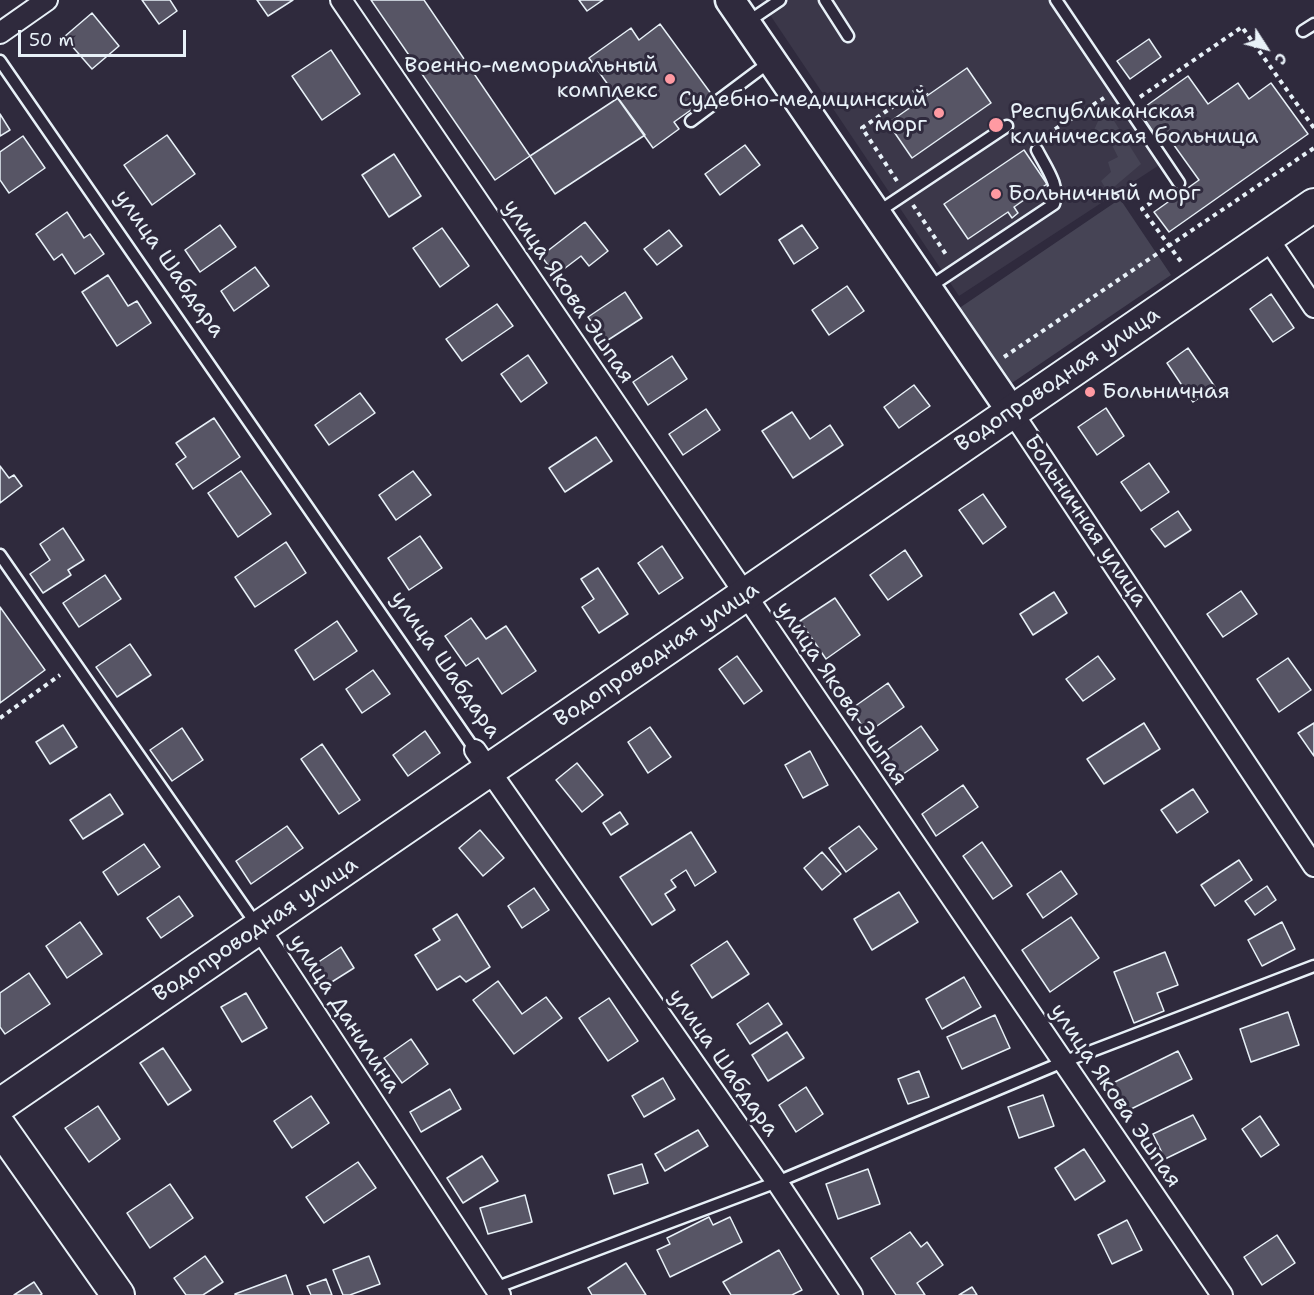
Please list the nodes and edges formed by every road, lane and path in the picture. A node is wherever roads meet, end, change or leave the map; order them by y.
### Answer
1 (47, 0) edge
2 (341, 0) edge
3 (730, 0) edge
4 (780, 0) edge
5 (825, 0) edge
6 (1056, 0) edge
7 (746, 24) junction
8 (1314, 24) edge
9 (1303, 31) dead end
10 (0, 33) edge
11 (848, 36) dead end
12 (0, 61) edge
13 (772, 61) junction
14 (1117, 90) junction
15 (927, 96) dead end
16 (1127, 106) junction
17 (691, 121) dead end
18 (1007, 126) dead end
19 (1314, 128) edge
20 (1314, 148) edge
21 (1037, 150) joint
22 (1179, 183) joint
23 (906, 194) junction
24 (1314, 205) edge
25 (876, 213) junction
26 (1267, 237) junction
27 (1169, 246) junction
28 (1183, 265) dead end
29 (956, 270) junction
30 (928, 288) junction
31 (1314, 307) edge
32 (984, 371) junction
33 (1012, 412) junction
34 (0, 555) edge
35 (745, 595) junction
36 (60, 675) dead end
37 (0, 718) edge
38 (482, 760) junction
39 (1314, 866) edge
40 (259, 928) junction
41 (1314, 966) edge
42 (1063, 1062) junction
43 (0, 1106) edge
44 (0, 1127) edge
45 (777, 1182) junction
46 (498, 1292) edge
47 (118, 1295) edge
48 (852, 1295) edge
49 (1222, 1295) edge

1 - 10 street
2 - 35 street, улица Якова Эшпая
3 - 7 street, Больничная улица
4 - 7 lane
5 - 11 lane
6 - 14 lane
7 - 13 street, Больничная улица
8 - 9 lane
12 - 38 lane, улица Шабдара
13 - 17 lane
13 - 25 street, Больничная улица
14 - 16 lane
14 - 21 path
15 - 23 path
16 - 19 path
16 - 22 lane
18 - 23 lane
20 - 27 path
21 - 29 lane
22 - 27 path
23 - 25 lane
23 - 29 path
24 - 26 main road, Водопроводная улица
25 - 30 street, Больничная улица
26 - 31 street
26 - 33 main road, Водопроводная улица
27 - 28 path
27 - 32 path
29 - 30 lane
30 - 32 street, Больничная улица
32 - 33 street, Больничная улица
33 - 35 main road, Водопроводная улица
33 - 39 street, Больничная улица
34 - 40 lane, улица Данилина
35 - 38 main road, Водопроводная улица
35 - 42 street, улица Якова Эшпая
36 - 37 path
38 - 40 main road, Водопроводная улица
38 - 45 street, улица Шабдара
40 - 43 main road, Водопроводная улица
40 - 46 street, улица Данилина
41 - 42 lane
42 - 45 lane
42 - 49 street, улица Якова Эшпая
44 - 47 main road
45 - 46 lane
45 - 48 street, улица Шабдара

